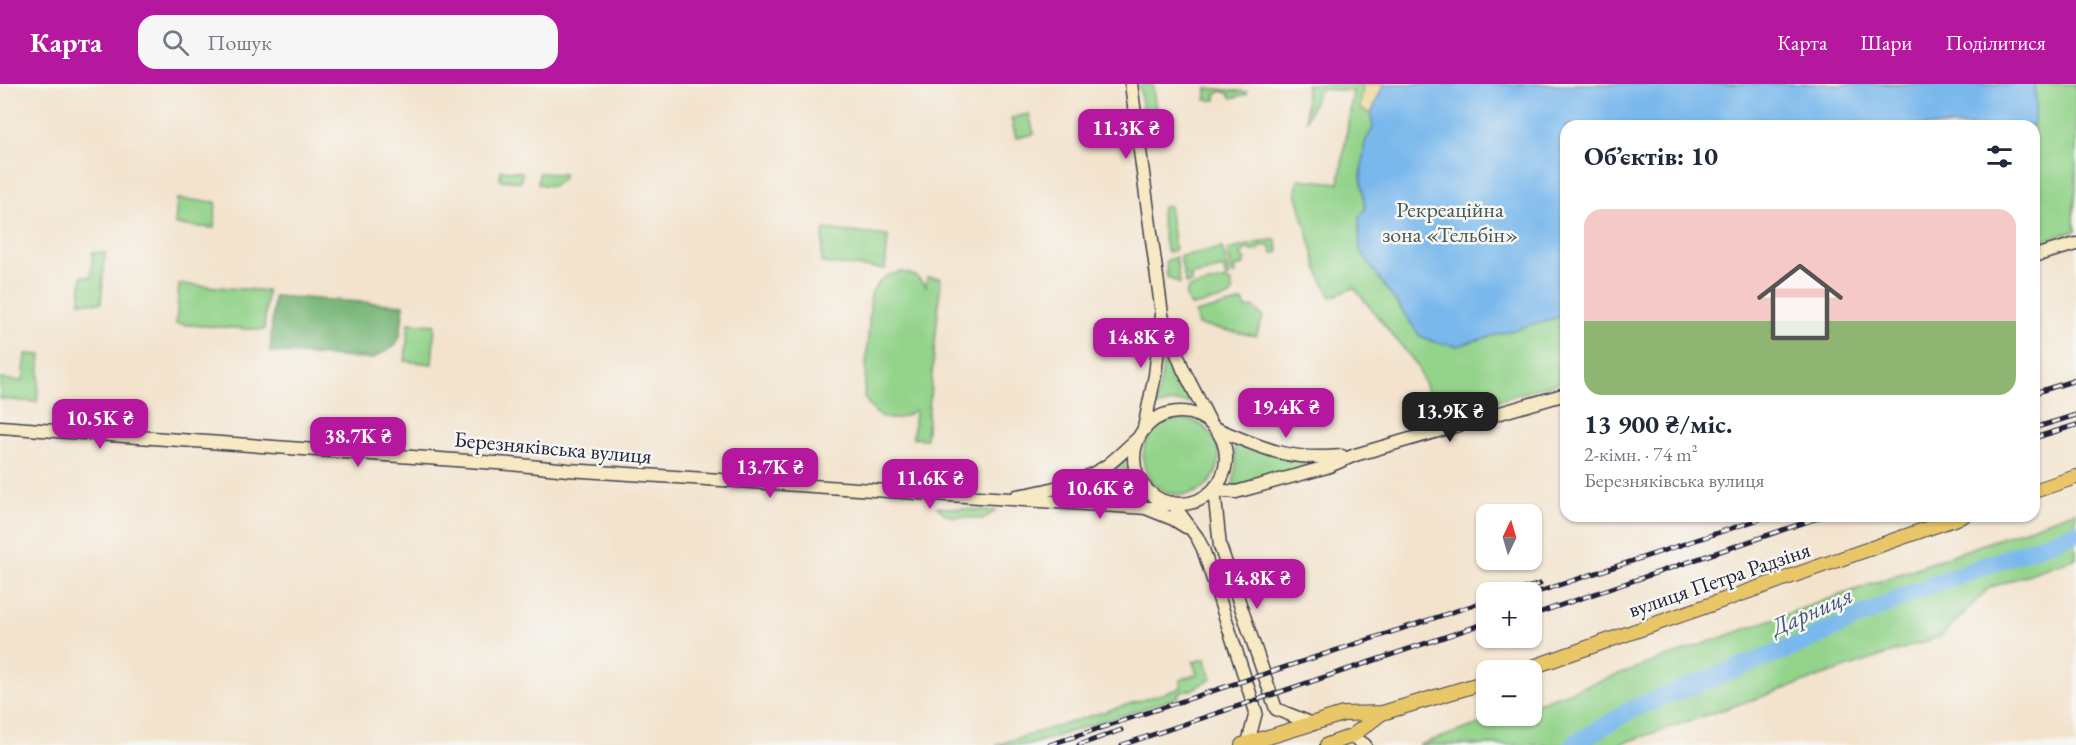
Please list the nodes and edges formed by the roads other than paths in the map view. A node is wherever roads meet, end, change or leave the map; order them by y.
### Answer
1 (1131, 84) edge
2 (2076, 244) edge
3 (2040, 254) edge
4 (1162, 314) junction
5 (1560, 396) edge
6 (1213, 425) junction
7 (0, 427) edge
8 (1141, 433) junction
9 (1355, 455) junction
10 (2076, 477) edge
11 (2040, 489) edge
12 (1214, 490) junction
13 (1236, 492) junction
14 (995, 500) junction
15 (1172, 503) junction
16 (1147, 508) junction
17 (1946, 522) edge
18 (1218, 533) junction
19 (1195, 534) junction
20 (1542, 664) edge
21 (1476, 685) edge
22 (1382, 713) junction
23 (1313, 724) junction
24 (1352, 736) junction
25 (1245, 744) edge
26 (1327, 745) edge
27 (1365, 745) edge

1 - 4 street
2 - 3 street
4 - 6 street
4 - 8 street
5 - 9 street
6 - 8 street
6 - 9 street
6 - 12 street
7 - 14 street, Березняківська вулиця
8 - 14 street, Березняківська вулиця
8 - 15 street
9 - 13 street
10 - 11 main road
12 - 13 street
12 - 15 street
12 - 18 street
13 - 18 street
14 - 16 street, Березняківська вулиця
15 - 16 street, Березняківська вулиця
15 - 19 street
16 - 19 street
17 - 20 main road, вулиця Петра Радзіня
18 - 23 street
19 - 25 street
21 - 22 main road
22 - 23 main road
22 - 24 main road
23 - 25 main road
24 - 26 main road
24 - 27 street

